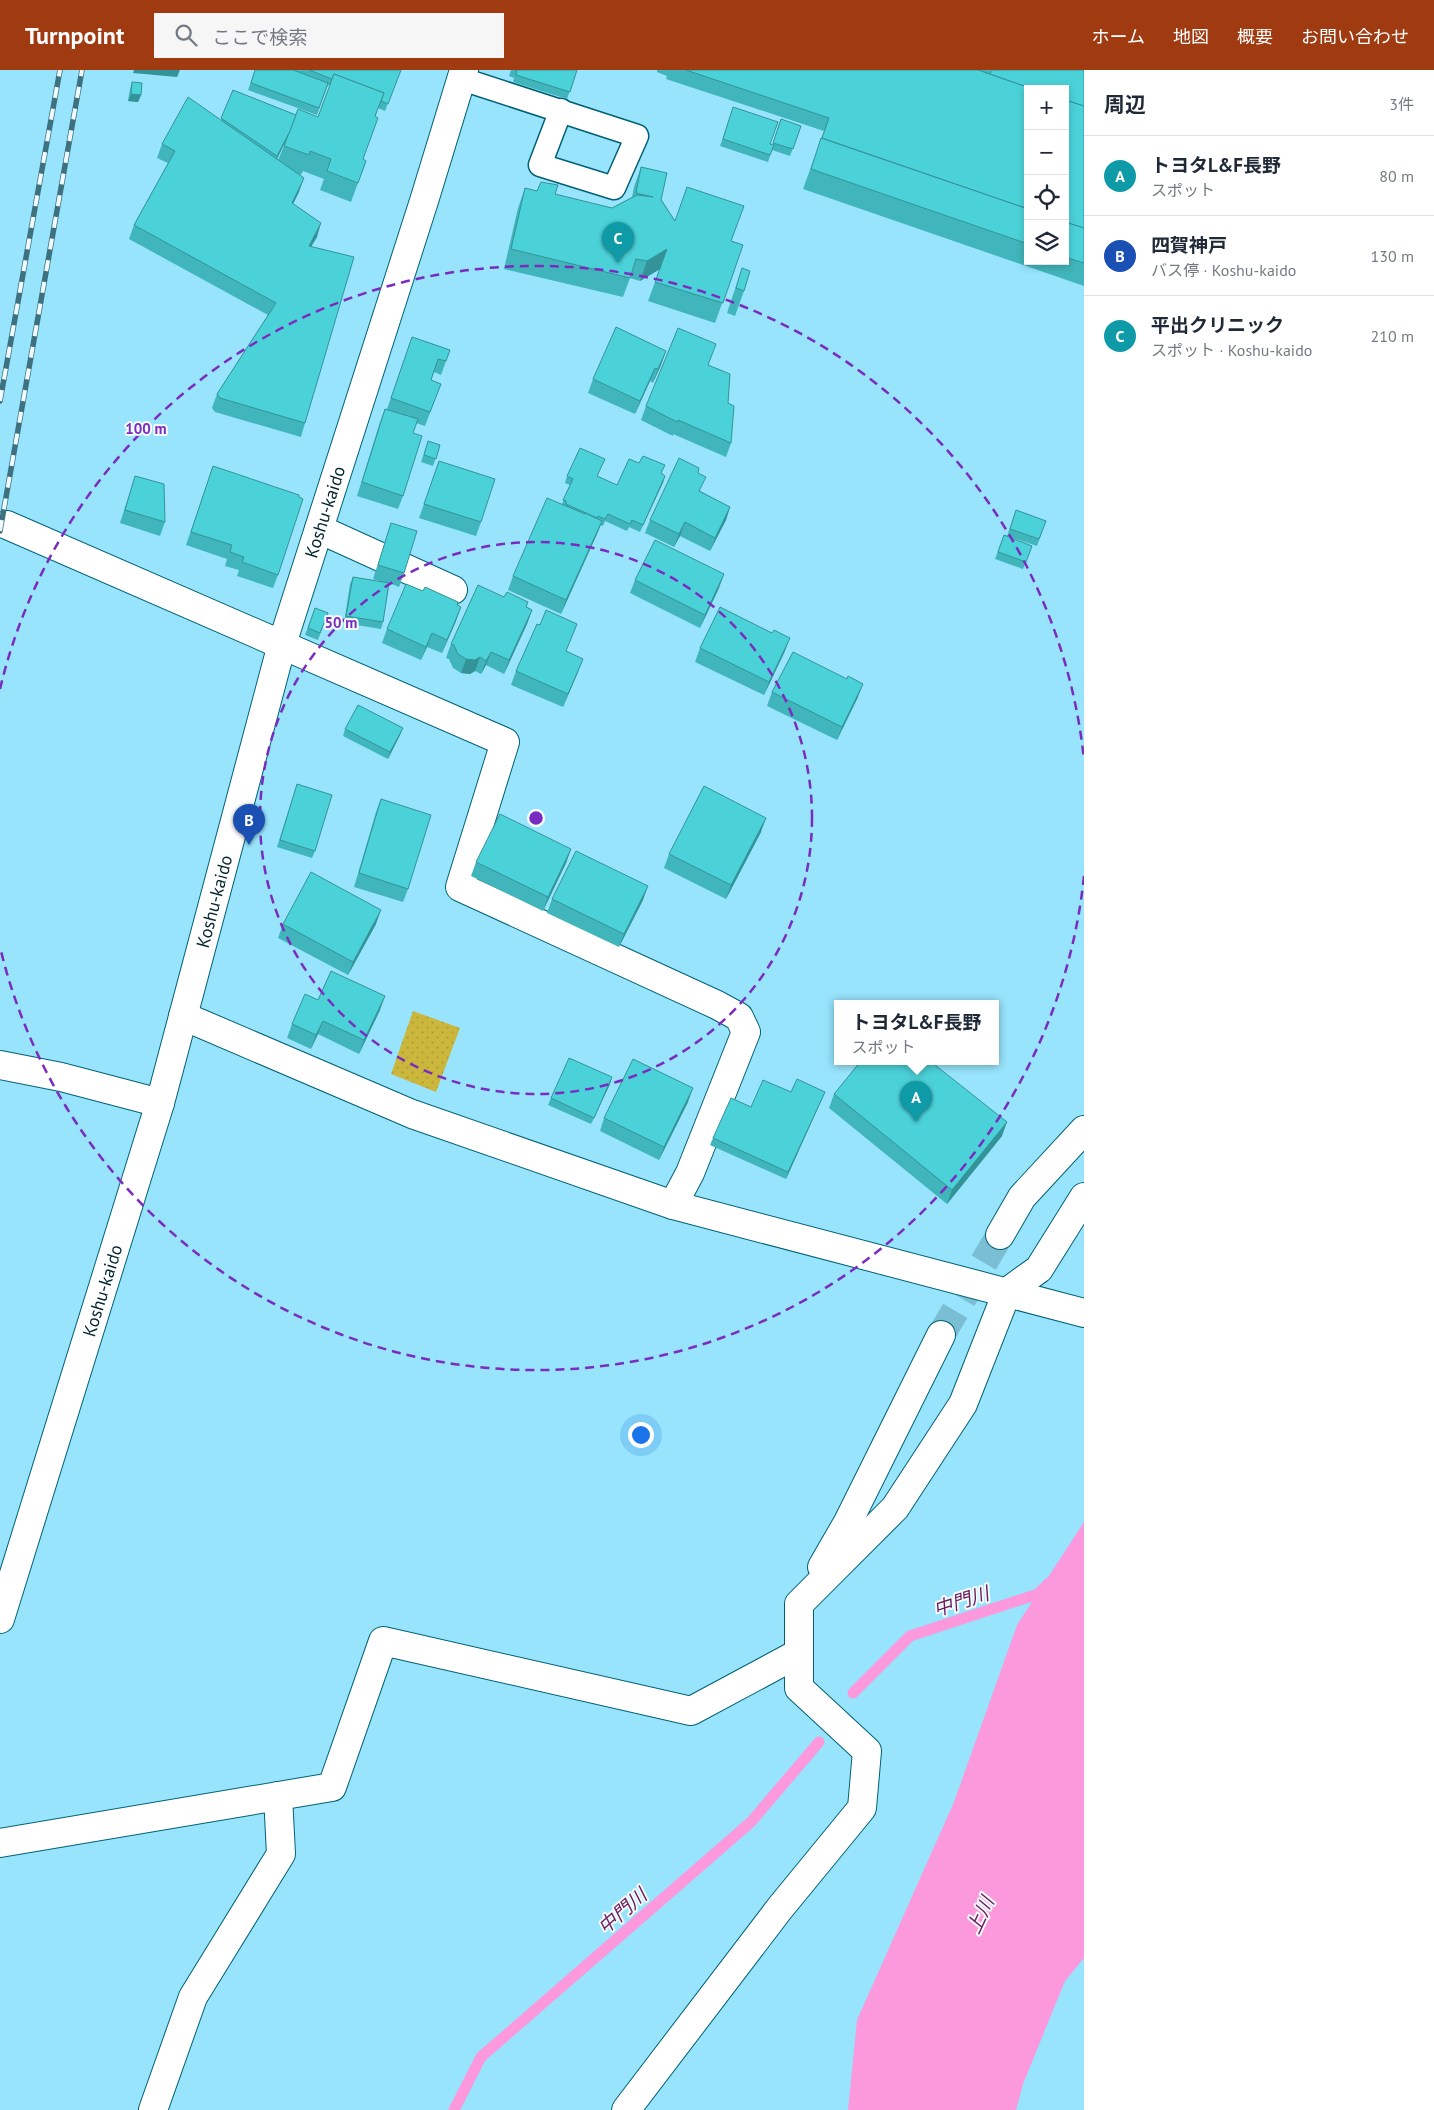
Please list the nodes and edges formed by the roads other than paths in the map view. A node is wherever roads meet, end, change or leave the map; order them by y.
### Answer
1 (463, 74) edge
2 (561, 110) dead end
3 (7, 525) dead end
4 (319, 529) junction
5 (453, 590) dead end
6 (282, 644) junction
7 (183, 1016) junction
8 (0, 1065) edge
9 (160, 1103) junction
10 (1084, 1130) edge
11 (1084, 1197) edge
12 (673, 1205) junction
13 (1000, 1235) tunnel mouth
14 (1007, 1292) junction
15 (1084, 1314) edge
16 (940, 1335) tunnel mouth
17 (799, 1604) junction
18 (0, 1619) edge
19 (799, 1653) junction
20 (278, 1796) junction
21 (0, 1843) edge
22 (153, 2110) edge
23 (626, 2110) edge

1 - 2 lane
1 - 4 main road, Koshu-kaido
3 - 6 main road
4 - 5 main road
4 - 6 main road, Koshu-kaido
6 - 7 main road, Koshu-kaido
6 - 12 main road
7 - 9 main road, Koshu-kaido
7 - 12 main road
8 - 9 main road
9 - 18 main road, Koshu-kaido
10 - 13 main road
11 - 14 main road
12 - 14 main road
14 - 15 main road
14 - 17 main road
16 - 17 main road
17 - 19 main road
19 - 20 main road
19 - 23 main road
20 - 21 main road
20 - 22 main road

